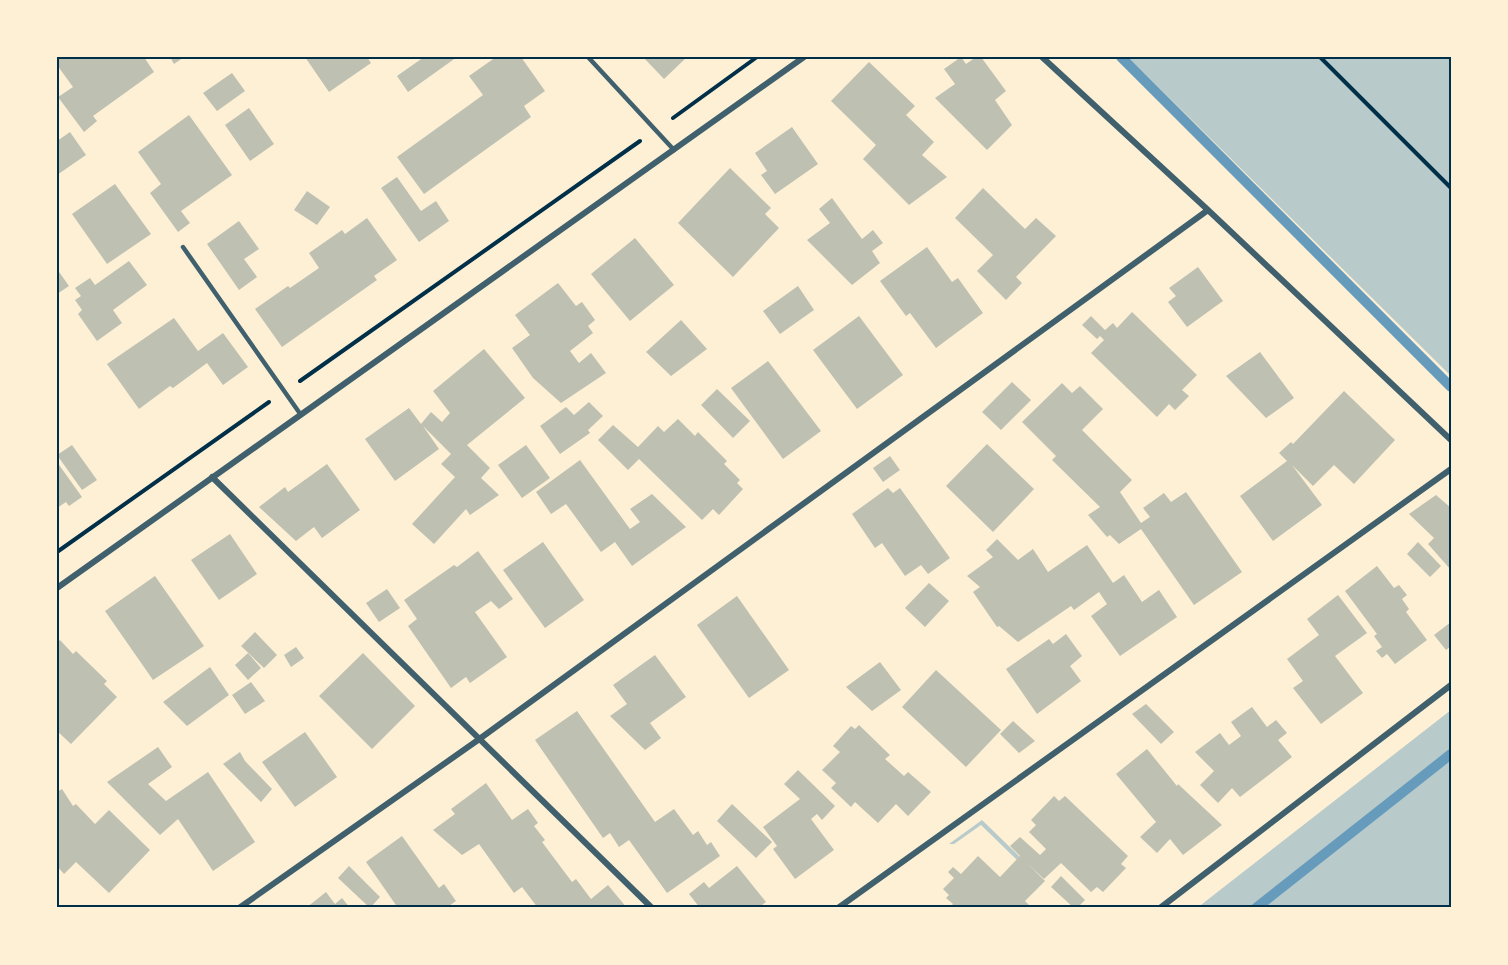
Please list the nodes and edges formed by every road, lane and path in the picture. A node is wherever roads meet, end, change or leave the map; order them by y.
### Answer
1 (588, 57) edge
2 (757, 57) edge
3 (804, 57) edge
4 (1042, 57) edge
5 (1320, 57) edge
6 (655, 130) junction
7 (674, 150) junction
8 (1451, 188) edge
9 (1208, 210) junction
10 (183, 247) dead end
11 (284, 391) junction
12 (301, 415) junction
13 (1451, 440) edge
14 (1451, 469) edge
15 (212, 477) junction
16 (57, 552) edge
17 (57, 588) edge
18 (1451, 685) edge
19 (478, 740) junction
20 (239, 908) edge
21 (652, 908) edge
22 (838, 908) edge
23 (1160, 908) edge

1 - 6 lane
2 - 6 path
3 - 7 street
4 - 9 street
5 - 8 path
6 - 7 lane
6 - 11 path
7 - 12 street
9 - 13 street
9 - 19 street
10 - 11 lane
11 - 12 lane
11 - 16 path
12 - 15 street
14 - 22 street
15 - 17 street
15 - 19 street
18 - 23 street
19 - 20 street
19 - 21 street

